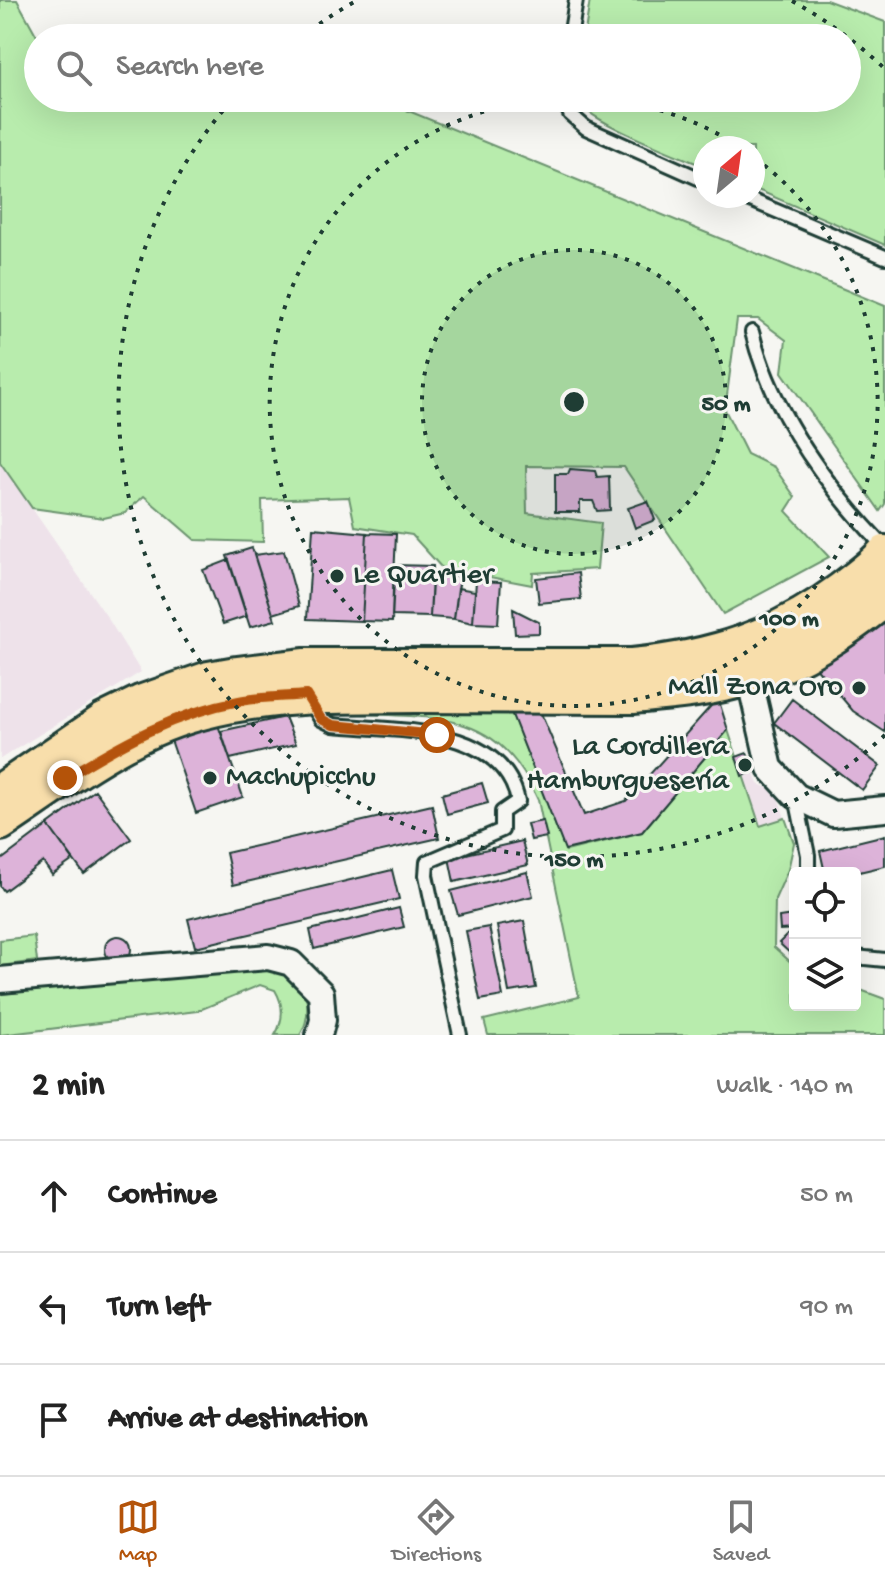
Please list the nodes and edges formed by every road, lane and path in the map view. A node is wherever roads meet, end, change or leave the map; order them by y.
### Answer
1 (576, 0) edge
2 (572, 24) edge
3 (569, 112) edge
4 (693, 176) edge
5 (765, 206) edge
6 (885, 257) edge
7 (752, 332) dead end
8 (885, 551) edge
9 (885, 598) edge
10 (749, 677) junction
11 (306, 695) junction
12 (58, 768) junction
13 (0, 793) edge
14 (796, 796) junction
15 (885, 809) edge
16 (0, 822) edge
17 (808, 867) edge
18 (861, 958) edge
19 (885, 960) edge
20 (0, 980) edge
21 (319, 1035) edge
22 (460, 1035) edge

1 - 2 lane
3 - 4 lane
5 - 6 lane
7 - 8 lane
8 - 12 main road
9 - 10 main road
10 - 11 main road
10 - 14 street
11 - 12 main road
11 - 22 lane
12 - 13 main road
12 - 16 main road
14 - 15 street
14 - 17 lane
18 - 19 lane
20 - 21 street

